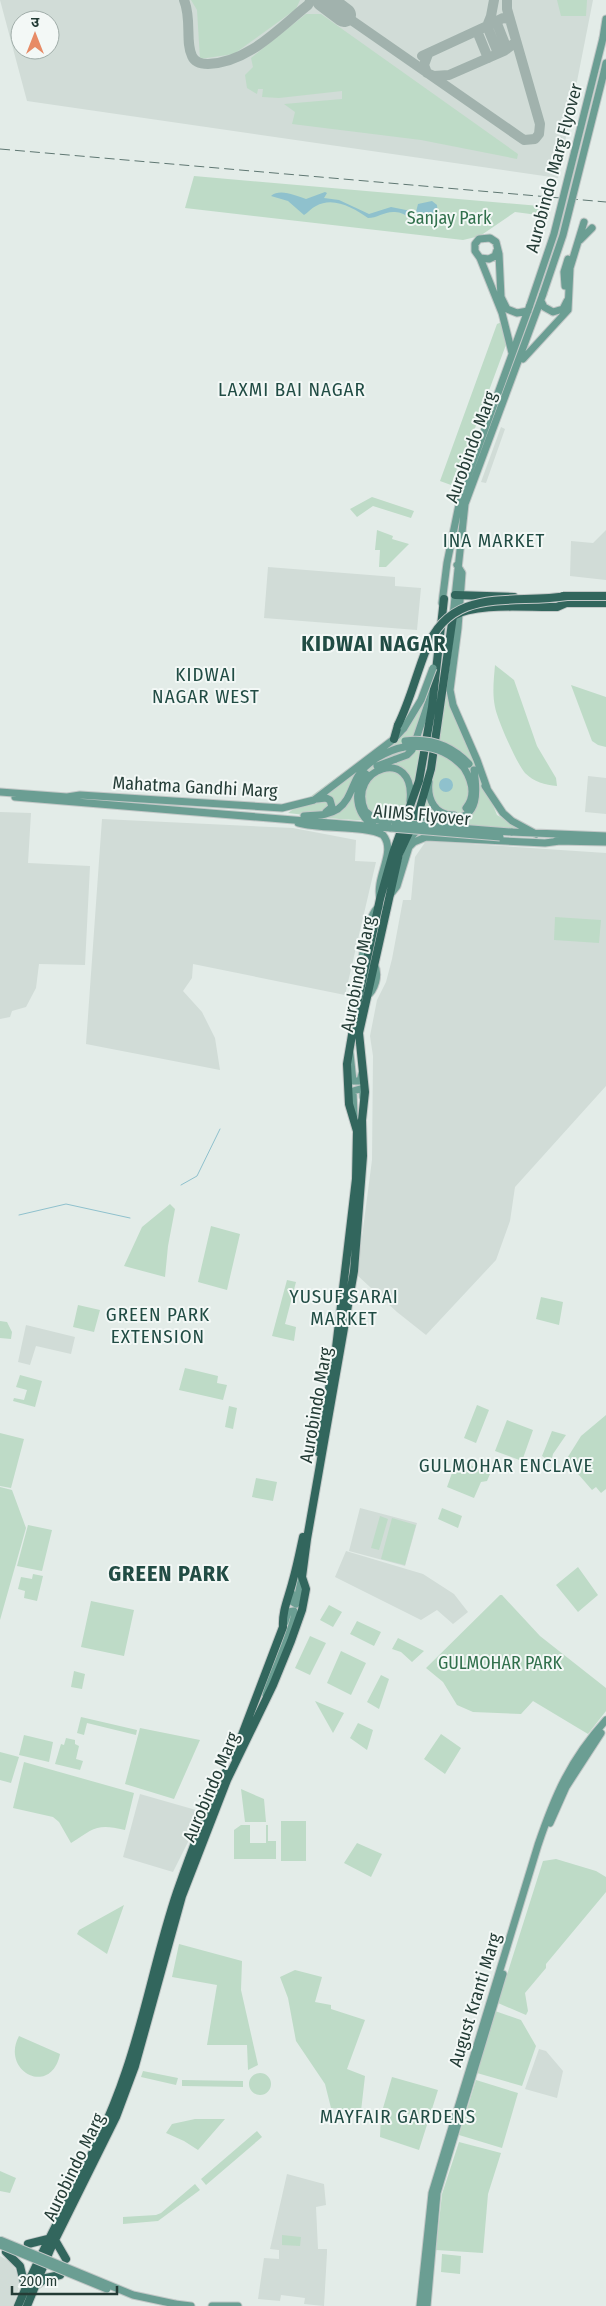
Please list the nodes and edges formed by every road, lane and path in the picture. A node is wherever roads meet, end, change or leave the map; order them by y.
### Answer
1 (606, 19) edge
2 (606, 63) edge
3 (592, 228) dead end
4 (578, 243) junction
5 (498, 249) junction
6 (480, 258) junction
7 (497, 290) junction
8 (542, 298) junction
9 (529, 308) junction
10 (512, 353) junction
11 (518, 365) junction
12 (462, 595) junction
13 (567, 596) junction
14 (606, 596) edge
15 (444, 599) junction
16 (606, 602) edge
17 (460, 613) junction
18 (452, 651) junction
19 (434, 684) junction
20 (401, 727) junction
21 (394, 739) joint
22 (405, 744) junction
23 (381, 749) junction
24 (469, 767) junction
25 (431, 769) junction
26 (487, 788) junction
27 (0, 792) edge
28 (0, 796) edge
29 (314, 800) junction
30 (408, 812) junction
31 (321, 815) junction
32 (281, 818) junction
33 (375, 823) junction
34 (536, 834) junction
35 (605, 840) edge
36 (560, 841) junction
37 (399, 854) junction
38 (390, 895) junction
39 (380, 903) junction
40 (349, 1051) junction
41 (361, 1053) junction
42 (358, 1118) junction
43 (364, 1156) junction
44 (367, 1182) junction
45 (362, 1190) junction
46 (354, 1268) junction
47 (302, 1577) junction
48 (293, 1584) junction
49 (283, 1627) junction
50 (265, 1698) junction
51 (606, 1720) edge
52 (606, 1727) edge
53 (0, 2240) edge
54 (52, 2240) junction
55 (28, 2244) dead end
56 (0, 2245) edge
57 (6, 2252) dead end
58 (66, 2258) dead end
59 (60, 2275) dead end
60 (35, 2288) junction
61 (24, 2292) junction
62 (428, 2294) junction
63 (227, 2305) edge
64 (421, 2305) edge
65 (18, 2306) edge
66 (27, 2306) edge
67 (158, 2306) edge
68 (191, 2306) edge
69 (212, 2306) edge
70 (238, 2306) edge
71 (431, 2306) edge

1 - 9 main road, Aurobindo Marg Flyover, bridge
2 - 8 main road, Aurobindo Marg Flyover, bridge
3 - 4 main road
4 - 8 main road
4 - 11 main road
5 - 6 main road
5 - 6 main road
5 - 7 main road
6 - 7 main road
7 - 9 main road
7 - 10 main road
8 - 11 main road, Aurobindo Marg
9 - 10 main road, Aurobindo Marg
10 - 15 main road, Aurobindo Marg
11 - 12 main road, Aurobindo Marg
12 - 13 highway, bridge
12 - 17 main road, Aurobindo Marg
13 - 14 highway, bridge
13 - 20 highway, bridge
15 - 19 highway, Aurobindo Marg
15 - 20 main road, bridge
16 - 17 highway
17 - 18 highway, Aurobindo Marg
18 - 25 highway, Aurobindo Marg
18 - 26 main road
19 - 30 highway, Aurobindo Marg
19 - 33 main road, bridge
20 - 21 highway
21 - 23 main road, Mahatma Gandhi Marg
22 - 23 main road
22 - 24 main road, AIIMS Flyover, bridge
22 - 31 main road
23 - 29 main road, Mahatma Gandhi Marg
24 - 25 main road
24 - 26 main road, AIIMS Flyover
24 - 37 main road
25 - 37 highway, Aurobindo Marg
26 - 34 main road
27 - 29 main road, Mahatma Gandhi Marg
28 - 32 main road, Mahatma Gandhi Marg
29 - 31 main road
30 - 33 main road
30 - 39 highway, Aurobindo Marg
31 - 32 main road
32 - 33 main road, AIIMS Flyover
32 - 39 main road
33 - 34 main road, bridge
33 - 36 main road, AIIMS Flyover, bridge
34 - 35 main road
35 - 36 main road
36 - 38 main road
37 - 38 highway, Aurobindo Marg
38 - 41 highway, Aurobindo Marg
39 - 40 highway, Aurobindo Marg
40 - 41 main road
40 - 42 highway, Aurobindo Marg
41 - 42 highway, Aurobindo Marg
42 - 43 highway, Aurobindo Marg
42 - 48 highway, Aurobindo Marg
43 - 44 highway
43 - 45 highway, Aurobindo Marg
44 - 45 highway
44 - 46 highway
45 - 46 highway, Aurobindo Marg
46 - 47 highway, Aurobindo Marg
47 - 48 main road
47 - 50 highway, Aurobindo Marg
48 - 49 highway, Aurobindo Marg
49 - 50 main road
49 - 54 highway, Aurobindo Marg
50 - 54 highway, Aurobindo Marg
51 - 64 main road, August Kranti Marg
52 - 62 main road, August Kranti Marg
53 - 68 main road, bridge
54 - 55 highway
54 - 58 highway
54 - 60 highway, Aurobindo Marg
54 - 61 highway, Aurobindo Marg
56 - 67 main road, bridge
57 - 61 highway
59 - 60 highway
60 - 66 highway, Aurobindo Marg
61 - 65 highway, Aurobindo Marg
62 - 64 main road, August Kranti Marg
62 - 71 main road
63 - 69 main road
63 - 70 main road

